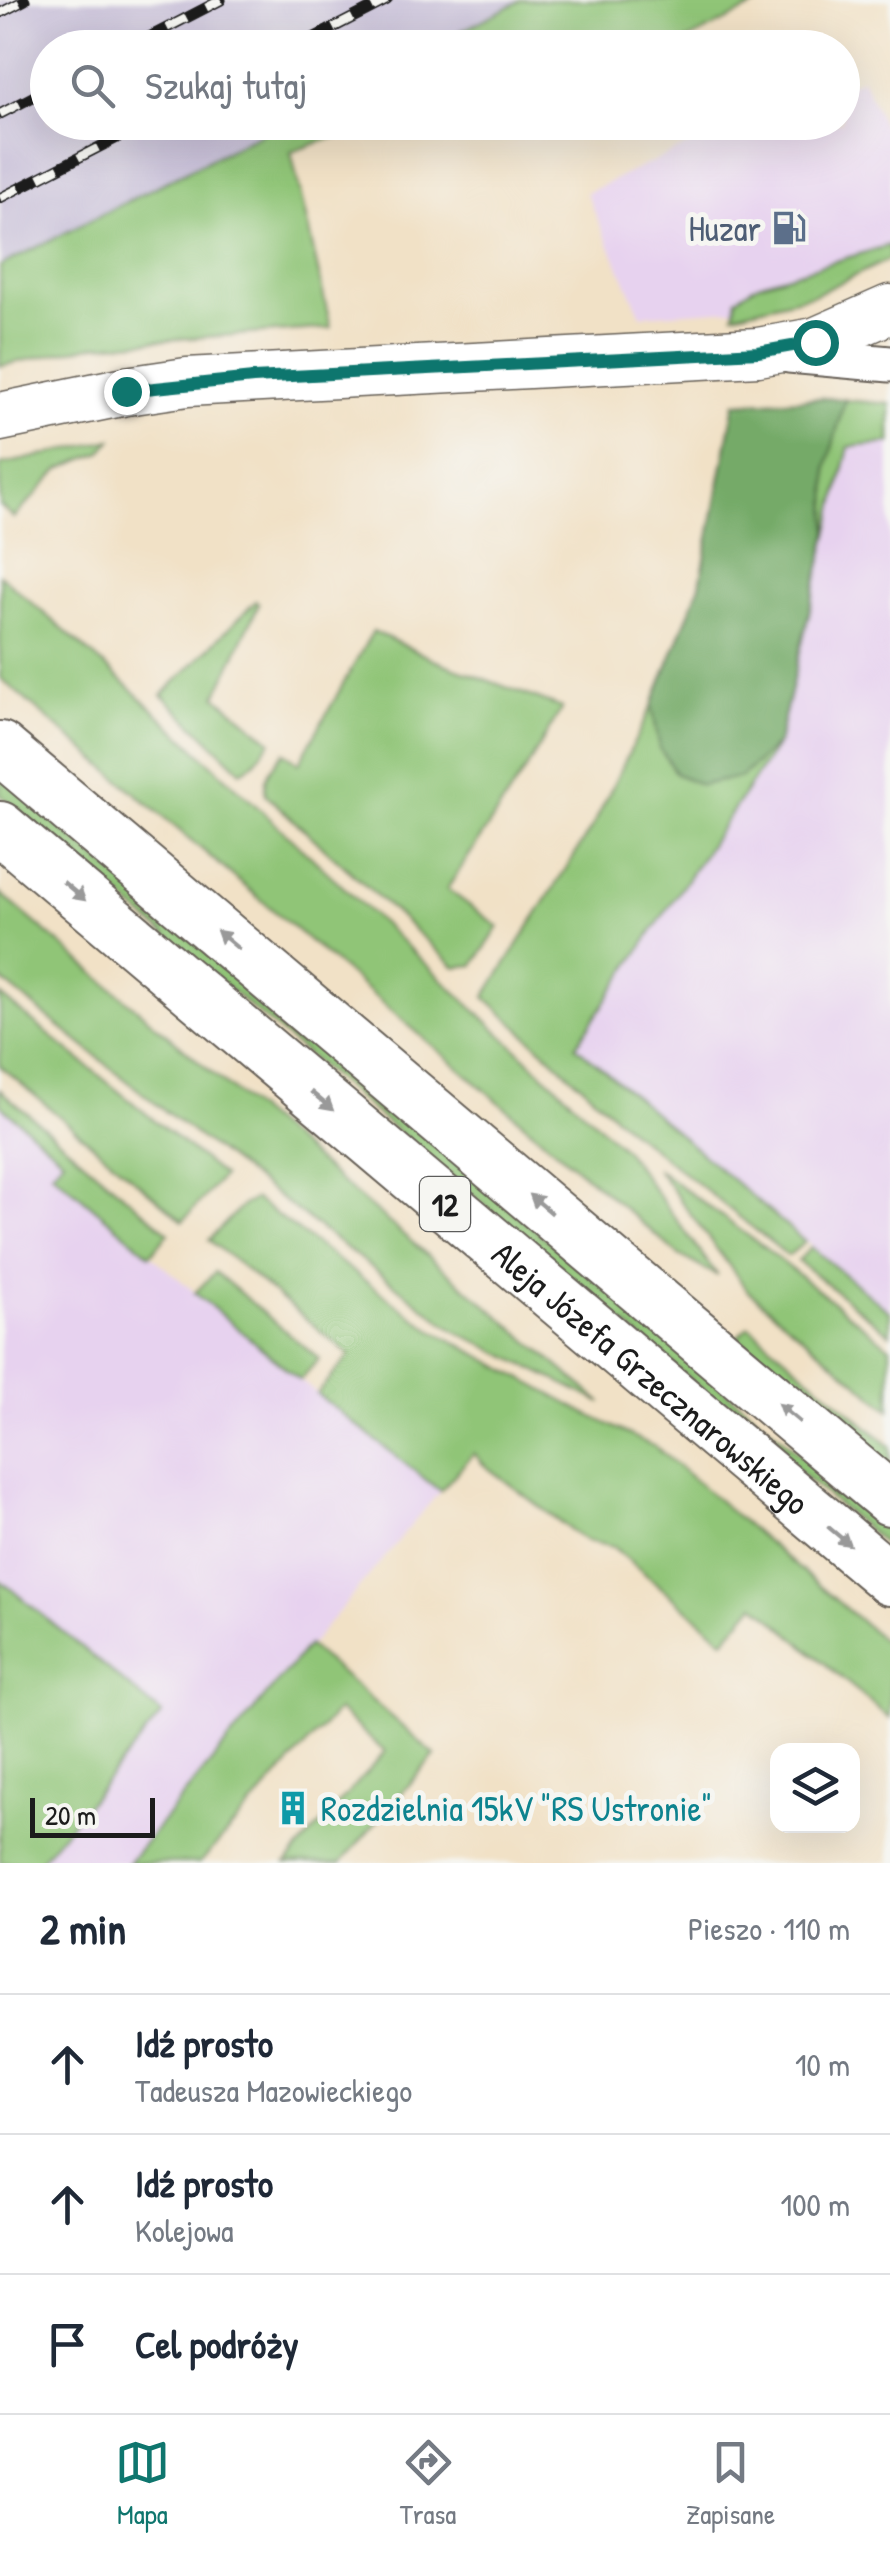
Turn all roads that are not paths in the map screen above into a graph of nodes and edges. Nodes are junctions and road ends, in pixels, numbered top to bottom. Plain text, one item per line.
1 (890, 309) edge
2 (758, 352) junction
3 (890, 364) edge
4 (0, 417) edge
5 (0, 748) edge
6 (0, 828) edge
7 (890, 1499) edge
8 (890, 1579) edge

1 - 2 street
2 - 3 street
2 - 4 street
7 -> 5 main road, Aleja Józefa Grzecznarowskiego / 12
6 -> 8 main road, Aleja Józefa Grzecznarowskiego / 12

